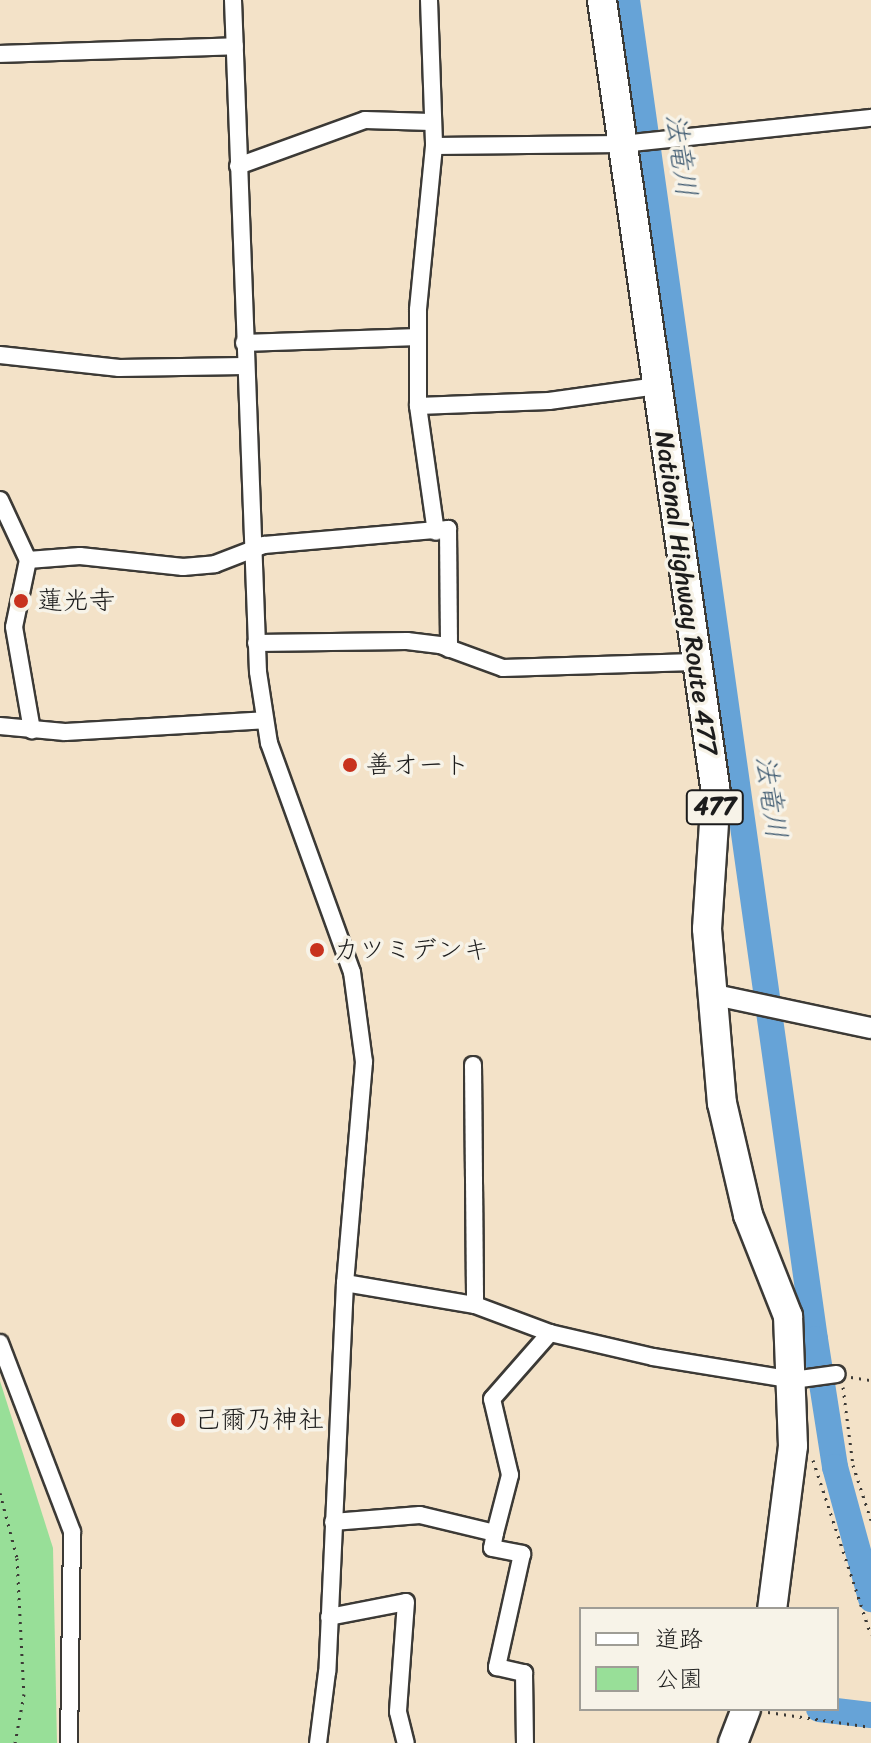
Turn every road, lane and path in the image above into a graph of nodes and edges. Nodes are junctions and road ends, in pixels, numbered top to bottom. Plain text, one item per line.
1 (233, 0) edge
2 (429, 0) edge
3 (602, 0) edge
4 (235, 46) junction
5 (0, 54) edge
6 (871, 118) edge
7 (431, 122) junction
8 (622, 144) junction
9 (434, 146) junction
10 (238, 166) junction
11 (418, 337) junction
12 (244, 343) junction
13 (0, 355) edge
14 (244, 366) junction
15 (657, 386) junction
16 (418, 406) junction
17 (0, 500) edge
18 (436, 532) junction
19 (251, 552) junction
20 (28, 560) junction
21 (256, 643) junction
22 (449, 649) junction
23 (694, 662) junction
24 (265, 720) junction
25 (0, 726) edge
26 (32, 730) junction
27 (711, 994) junction
28 (871, 1028) edge
29 (473, 1065) dead end
30 (345, 1283) junction
31 (475, 1305) junction
32 (550, 1333) junction
33 (0, 1343) edge
34 (837, 1374) dead end
35 (796, 1380) junction
36 (871, 1380) edge
37 (812, 1457) dead end
38 (0, 1493) edge
39 (871, 1520) edge
40 (333, 1522) junction
41 (495, 1533) junction
42 (772, 1607) edge
43 (329, 1617) junction
44 (871, 1635) edge
45 (754, 1711) edge
46 (762, 1711) edge
47 (871, 1727) edge
48 (15, 1743) edge
49 (69, 1743) edge
50 (318, 1743) edge
51 (406, 1743) edge
52 (525, 1743) edge
53 (733, 1743) edge

1 - 4 street
2 - 7 street
3 - 8 highway, National Highway Route 477 / 477
4 - 5 street
4 - 10 street
6 - 8 street
7 - 9 street
7 - 10 street
8 - 9 street
8 - 15 highway, National Highway Route 477 / 477
9 - 11 street
10 - 12 street
11 - 12 street
11 - 16 street
12 - 14 street
13 - 14 street
14 - 19 street
15 - 16 street
15 - 23 highway, National Highway Route 477 / 477
16 - 18 street
17 - 20 street
18 - 19 street
18 - 22 street
19 - 20 street
19 - 21 street
20 - 26 street
21 - 22 street
21 - 24 street
22 - 23 street
23 - 27 highway, National Highway Route 477 / 477
24 - 26 street
24 - 30 street
25 - 26 street
27 - 28 street
27 - 35 highway, National Highway Route 477 / 477
29 - 31 street
30 - 31 street
30 - 40 street
31 - 32 street
32 - 35 street
32 - 41 street
33 - 49 street
34 - 35 street
35 - 42 highway, National Highway Route 477 / 477
36 - 39 path
37 - 44 path
38 - 48 path
40 - 41 street
40 - 43 street
41 - 52 street
43 - 50 street
43 - 51 street
45 - 53 highway
46 - 47 path

